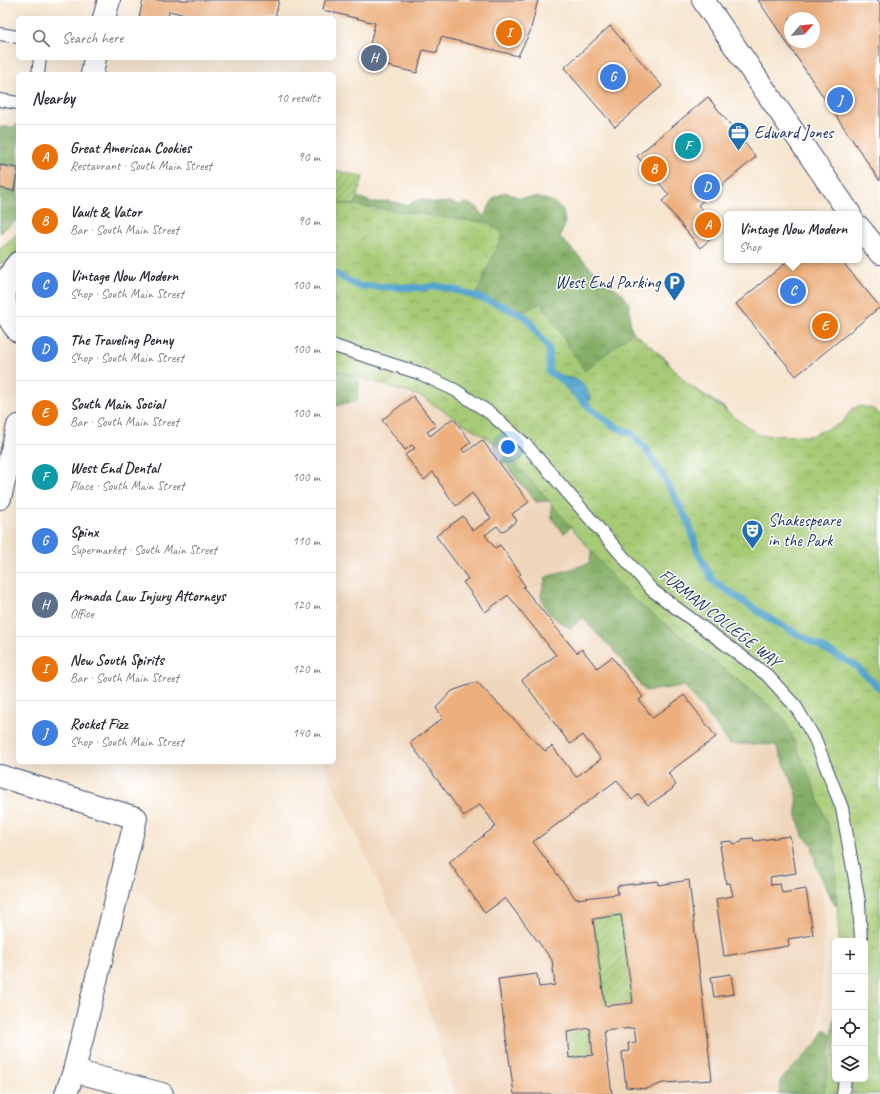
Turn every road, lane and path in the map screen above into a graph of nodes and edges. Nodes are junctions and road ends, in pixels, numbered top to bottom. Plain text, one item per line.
1 (109, 0) edge
2 (703, 0) edge
3 (105, 16) edge
4 (0, 34) edge
5 (16, 37) edge
6 (40, 60) edge
7 (95, 60) edge
8 (38, 72) edge
9 (92, 72) edge
10 (0, 100) edge
11 (16, 103) edge
12 (848, 211) edge
13 (862, 231) edge
14 (880, 253) edge
15 (10, 268) edge
16 (2, 302) edge
17 (16, 331) edge
18 (336, 347) edge
19 (16, 434) edge
20 (0, 498) edge
21 (0, 776) edge
22 (860, 938) edge
23 (74, 1071) junction
24 (845, 1082) edge
25 (66, 1094) edge
26 (162, 1094) edge
27 (843, 1094) edge

1 - 3 street
2 - 12 street
4 - 5 lane
6 - 8 lane
7 - 9 street
10 - 11 lane
13 - 14 street
15 - 16 street
16 - 17 street
18 - 22 lane, FURMAN COLLEGE WAY
19 - 20 street
21 - 23 street
23 - 25 street
23 - 26 street
24 - 27 lane

